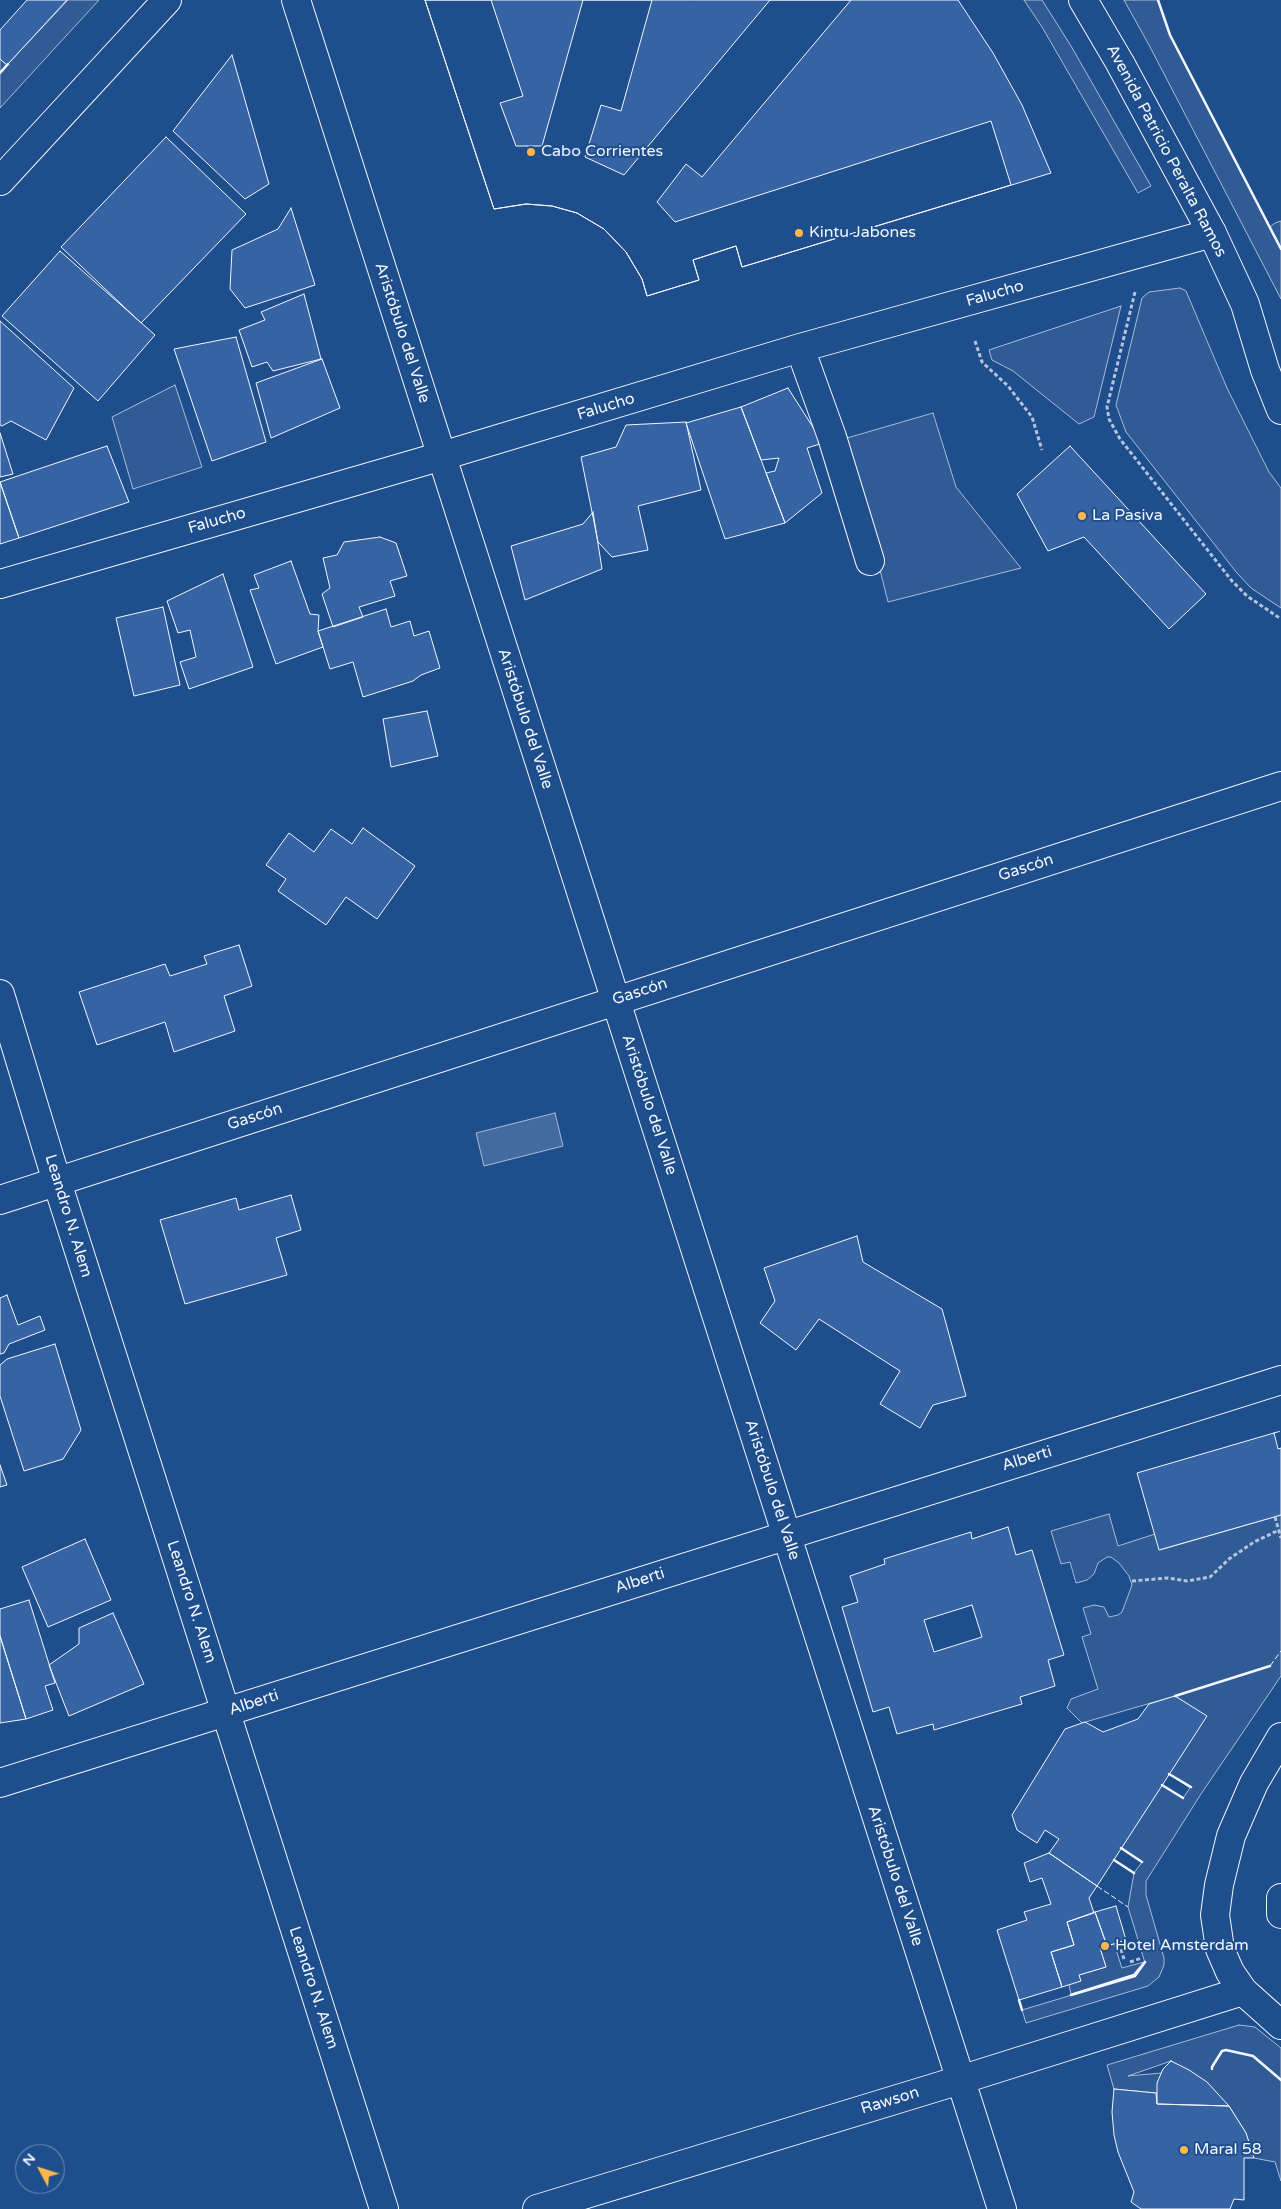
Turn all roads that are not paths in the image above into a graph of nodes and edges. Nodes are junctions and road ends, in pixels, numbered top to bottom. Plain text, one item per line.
1 (167, 0) edge
2 (296, 0) edge
3 (1083, 0) edge
4 (0, 181) edge
5 (1212, 233) junction
6 (1245, 304) junction
7 (800, 348) junction
8 (1281, 354) edge
9 (1281, 410) edge
10 (442, 456) junction
11 (870, 561) dead end
12 (0, 584) edge
13 (1281, 786) edge
14 (0, 994) edge
15 (615, 1000) junction
16 (57, 1182) junction
17 (0, 1200) edge
18 (1281, 1380) edge
19 (786, 1535) junction
20 (226, 1712) junction
21 (1281, 1737) edge
22 (0, 1783) edge
23 (1281, 1898) edge
24 (1281, 1914) edge
25 (1243, 1991) junction
26 (1281, 2025) edge
27 (960, 2080) junction
28 (384, 2209) edge
29 (537, 2209) edge
30 (1002, 2209) edge

1 - 4 street
2 - 10 street, Aristóbulo del Valle
3 - 5 street, Avenida Patricio Peralta Ramos
5 - 6 street, Avenida Patricio Peralta Ramos
5 - 7 street, Falucho
6 - 8 street, Avenida Patricio Peralta Ramos
6 - 9 street, Avenida Patricio Peralta Ramos
7 - 10 street, Falucho
7 - 11 street
10 - 12 street, Falucho
10 - 15 street, Aristóbulo del Valle
13 - 15 street, Gascón
14 - 16 street, Leandro N. Alem
15 - 16 street, Gascón
15 - 19 street, Aristóbulo del Valle
16 - 17 street, Gascón
16 - 20 street, Leandro N. Alem
18 - 19 street, Alberti
19 - 20 street, Alberti
19 - 27 street, Aristóbulo del Valle
20 - 22 street, Alberti
20 - 28 street, Leandro N. Alem
21 - 25 street
23 - 24 street
25 - 26 street
25 - 27 street, Rawson
27 - 29 street, Rawson
27 - 30 street, Aristóbulo del Valle

